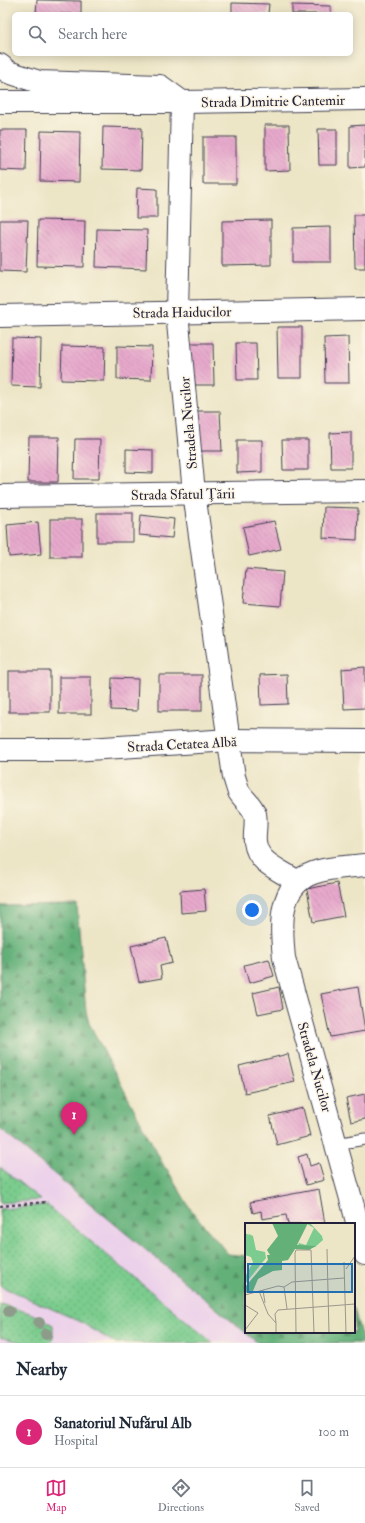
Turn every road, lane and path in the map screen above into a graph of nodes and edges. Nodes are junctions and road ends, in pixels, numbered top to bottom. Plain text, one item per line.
1 (0, 65) edge
2 (365, 99) edge
3 (0, 102) edge
4 (182, 102) junction
5 (365, 309) edge
6 (177, 312) junction
7 (0, 316) edge
8 (365, 491) edge
9 (194, 493) junction
10 (0, 496) edge
11 (230, 740) junction
12 (365, 741) edge
13 (0, 750) edge
14 (365, 865) edge
15 (298, 882) junction
16 (365, 1139) edge
17 (336, 1144) junction
18 (365, 1185) edge
19 (48, 1202) dead end
20 (0, 1206) edge
21 (353, 1206) junction
22 (365, 1254) edge

1 - 4 street, Strada Dimitrie Cantemir
2 - 4 street, Strada Dimitrie Cantemir
3 - 4 street, Strada Dimitrie Cantemir
4 - 6 street, Stradela Nucilor
5 - 6 street, Strada Haiducilor
6 - 7 street, Strada Haiducilor
6 - 9 street, Stradela Nucilor
8 - 9 street, Strada Sfatul Țării
9 - 10 street, Strada Sfatul Țării
9 - 11 street, Stradela Nucilor
11 - 12 street, Strada Cetatea Albă
11 - 13 street, Strada Cetatea Albă
11 - 15 street, Stradela Nucilor
14 - 15 street
15 - 17 street, Stradela Nucilor
16 - 17 lane
17 - 21 street, Stradela Nucilor
18 - 21 street
19 - 20 path
21 - 22 street, Stradela Nucilor

